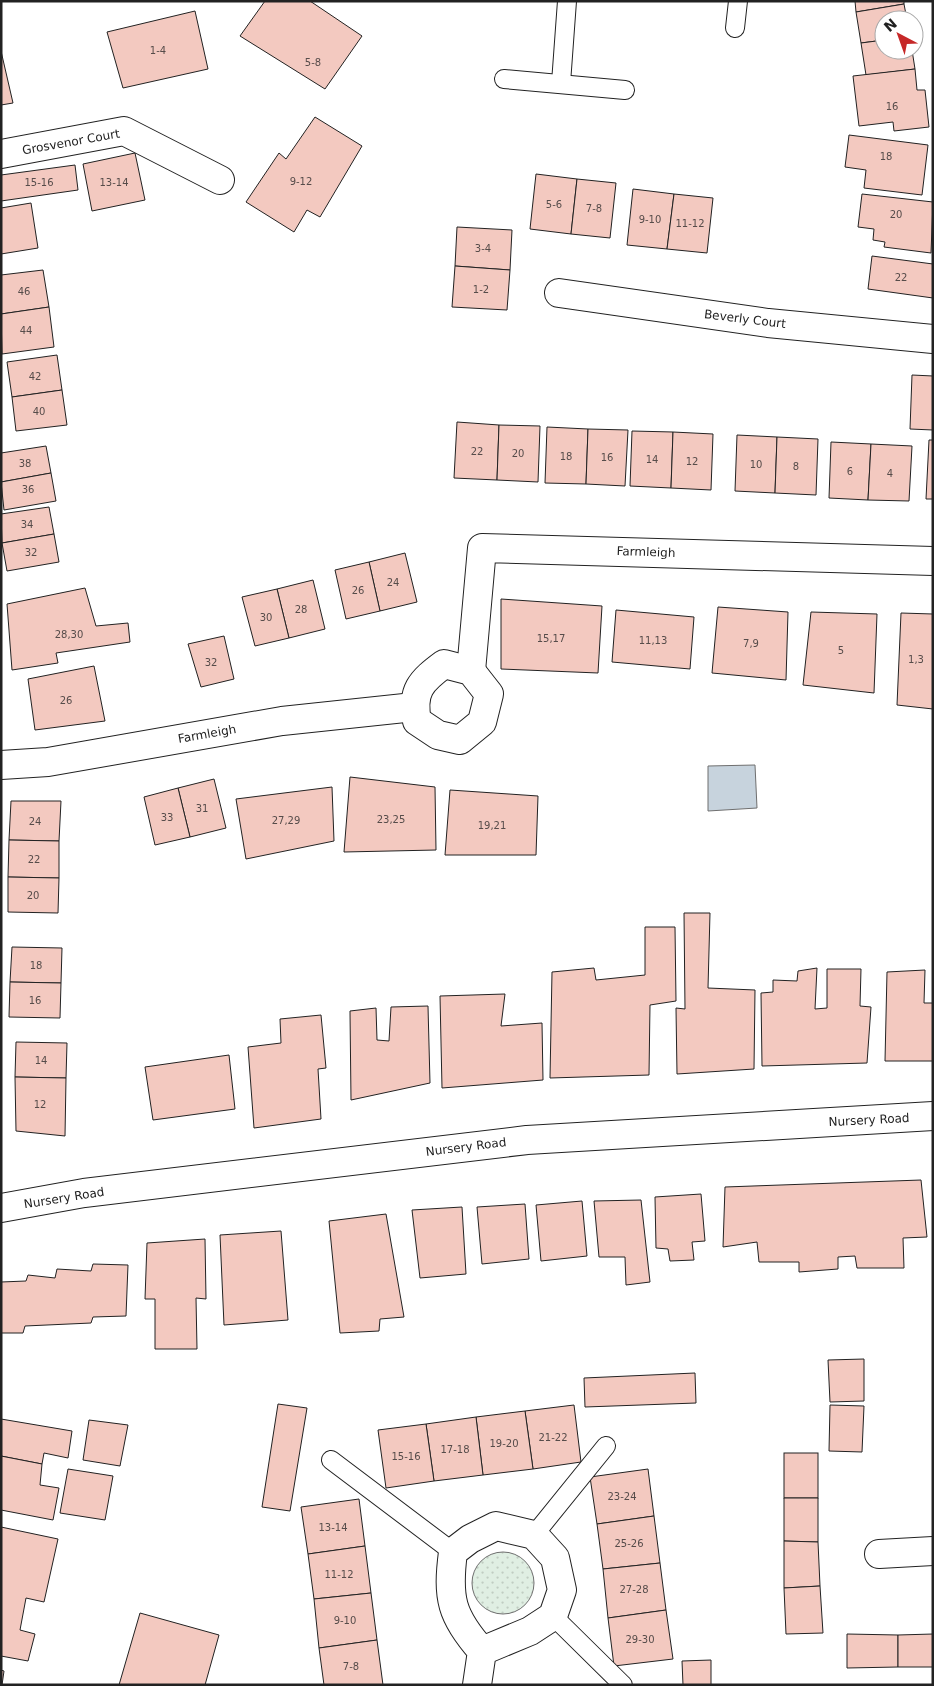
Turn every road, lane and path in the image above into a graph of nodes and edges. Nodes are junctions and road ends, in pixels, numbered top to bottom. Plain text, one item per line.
1 (567, 1) edge
2 (738, 1) edge
3 (735, 28) dead end
4 (504, 79) dead end
5 (561, 83) junction
6 (625, 90) dead end
7 (1, 154) edge
8 (220, 180) dead end
9 (559, 293) dead end
10 (933, 339) edge
11 (933, 561) edge
12 (471, 671) junction
13 (414, 707) junction
14 (1, 765) edge
15 (933, 1116) edge
16 (1, 1208) edge
17 (606, 1446) dead end
18 (331, 1460) dead end
19 (534, 1535) junction
20 (453, 1552) junction
21 (933, 1552) edge
22 (879, 1554) dead end
23 (553, 1616) junction
24 (482, 1651) junction
25 (476, 1685) edge
26 (622, 1685) edge

1 - 5 lane
2 - 3 lane
4 - 5 lane
5 - 6 lane
7 - 8 street, Grosvenor Court
9 - 10 street, Beverly Court
11 - 12 street, Farmleigh
12 - 13 street
12 - 13 street
13 - 14 street, Farmleigh
15 - 16 street, Nursery Road
17 - 19 lane
18 - 20 lane
19 - 20 street
19 - 23 street
20 - 24 street
21 - 22 street
23 - 24 street
23 - 26 lane
24 - 25 street

